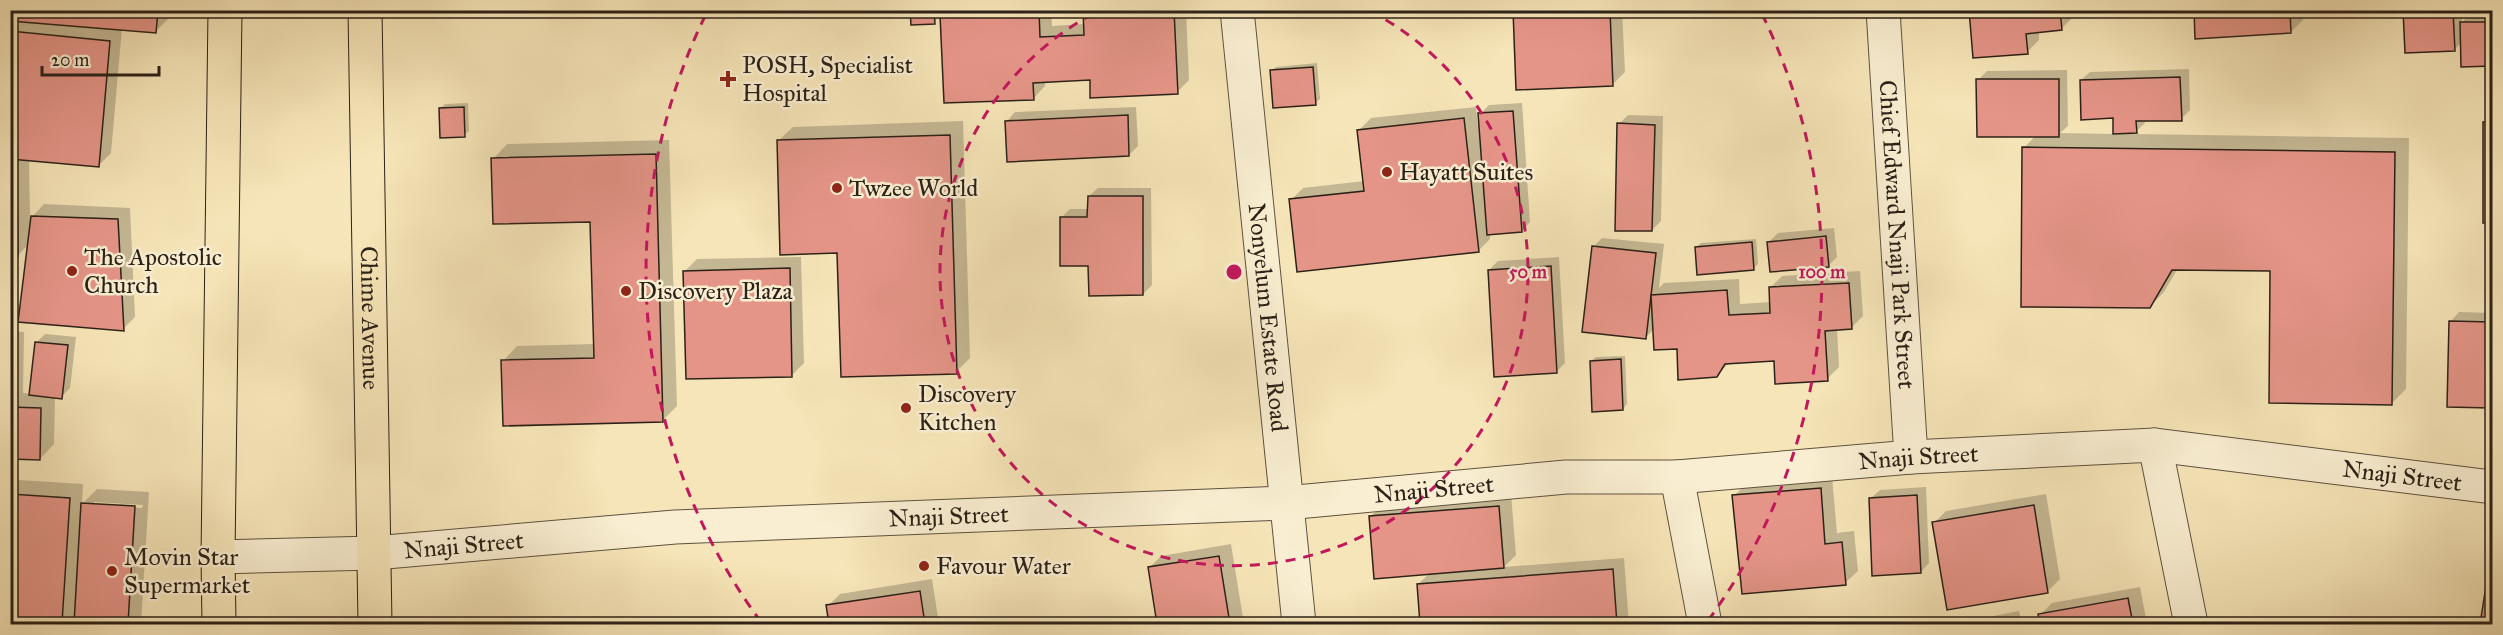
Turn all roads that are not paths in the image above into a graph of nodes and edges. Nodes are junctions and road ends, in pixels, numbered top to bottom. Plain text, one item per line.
1 (225, 10) edge
2 (365, 10) edge
3 (1237, 10) edge
4 (1883, 10) edge
5 (2156, 445) junction
6 (1911, 457) junction
7 (1677, 477) junction
8 (2493, 487) edge
9 (1286, 503) junction
10 (374, 553) junction
11 (218, 557) junction
12 (219, 624) edge
13 (375, 624) edge
14 (1299, 624) edge
15 (1705, 624) edge
16 (2191, 624) edge

1 - 11 main road
2 - 10 main road, Chime Avenue
3 - 9 street, Nonyelum Estate Road
4 - 6 street, Chief Edward Nnaji Park Street
5 - 6 street, Nnaji Street
5 - 8 street, Nnaji Street
5 - 16 street
6 - 7 street, Nnaji Street
7 - 9 street, Nnaji Street
7 - 15 street
9 - 10 street, Nnaji Street
9 - 14 street, Nonyelum Estate Road
10 - 11 street, Nnaji Street
10 - 13 main road, Chime Avenue
11 - 12 main road

